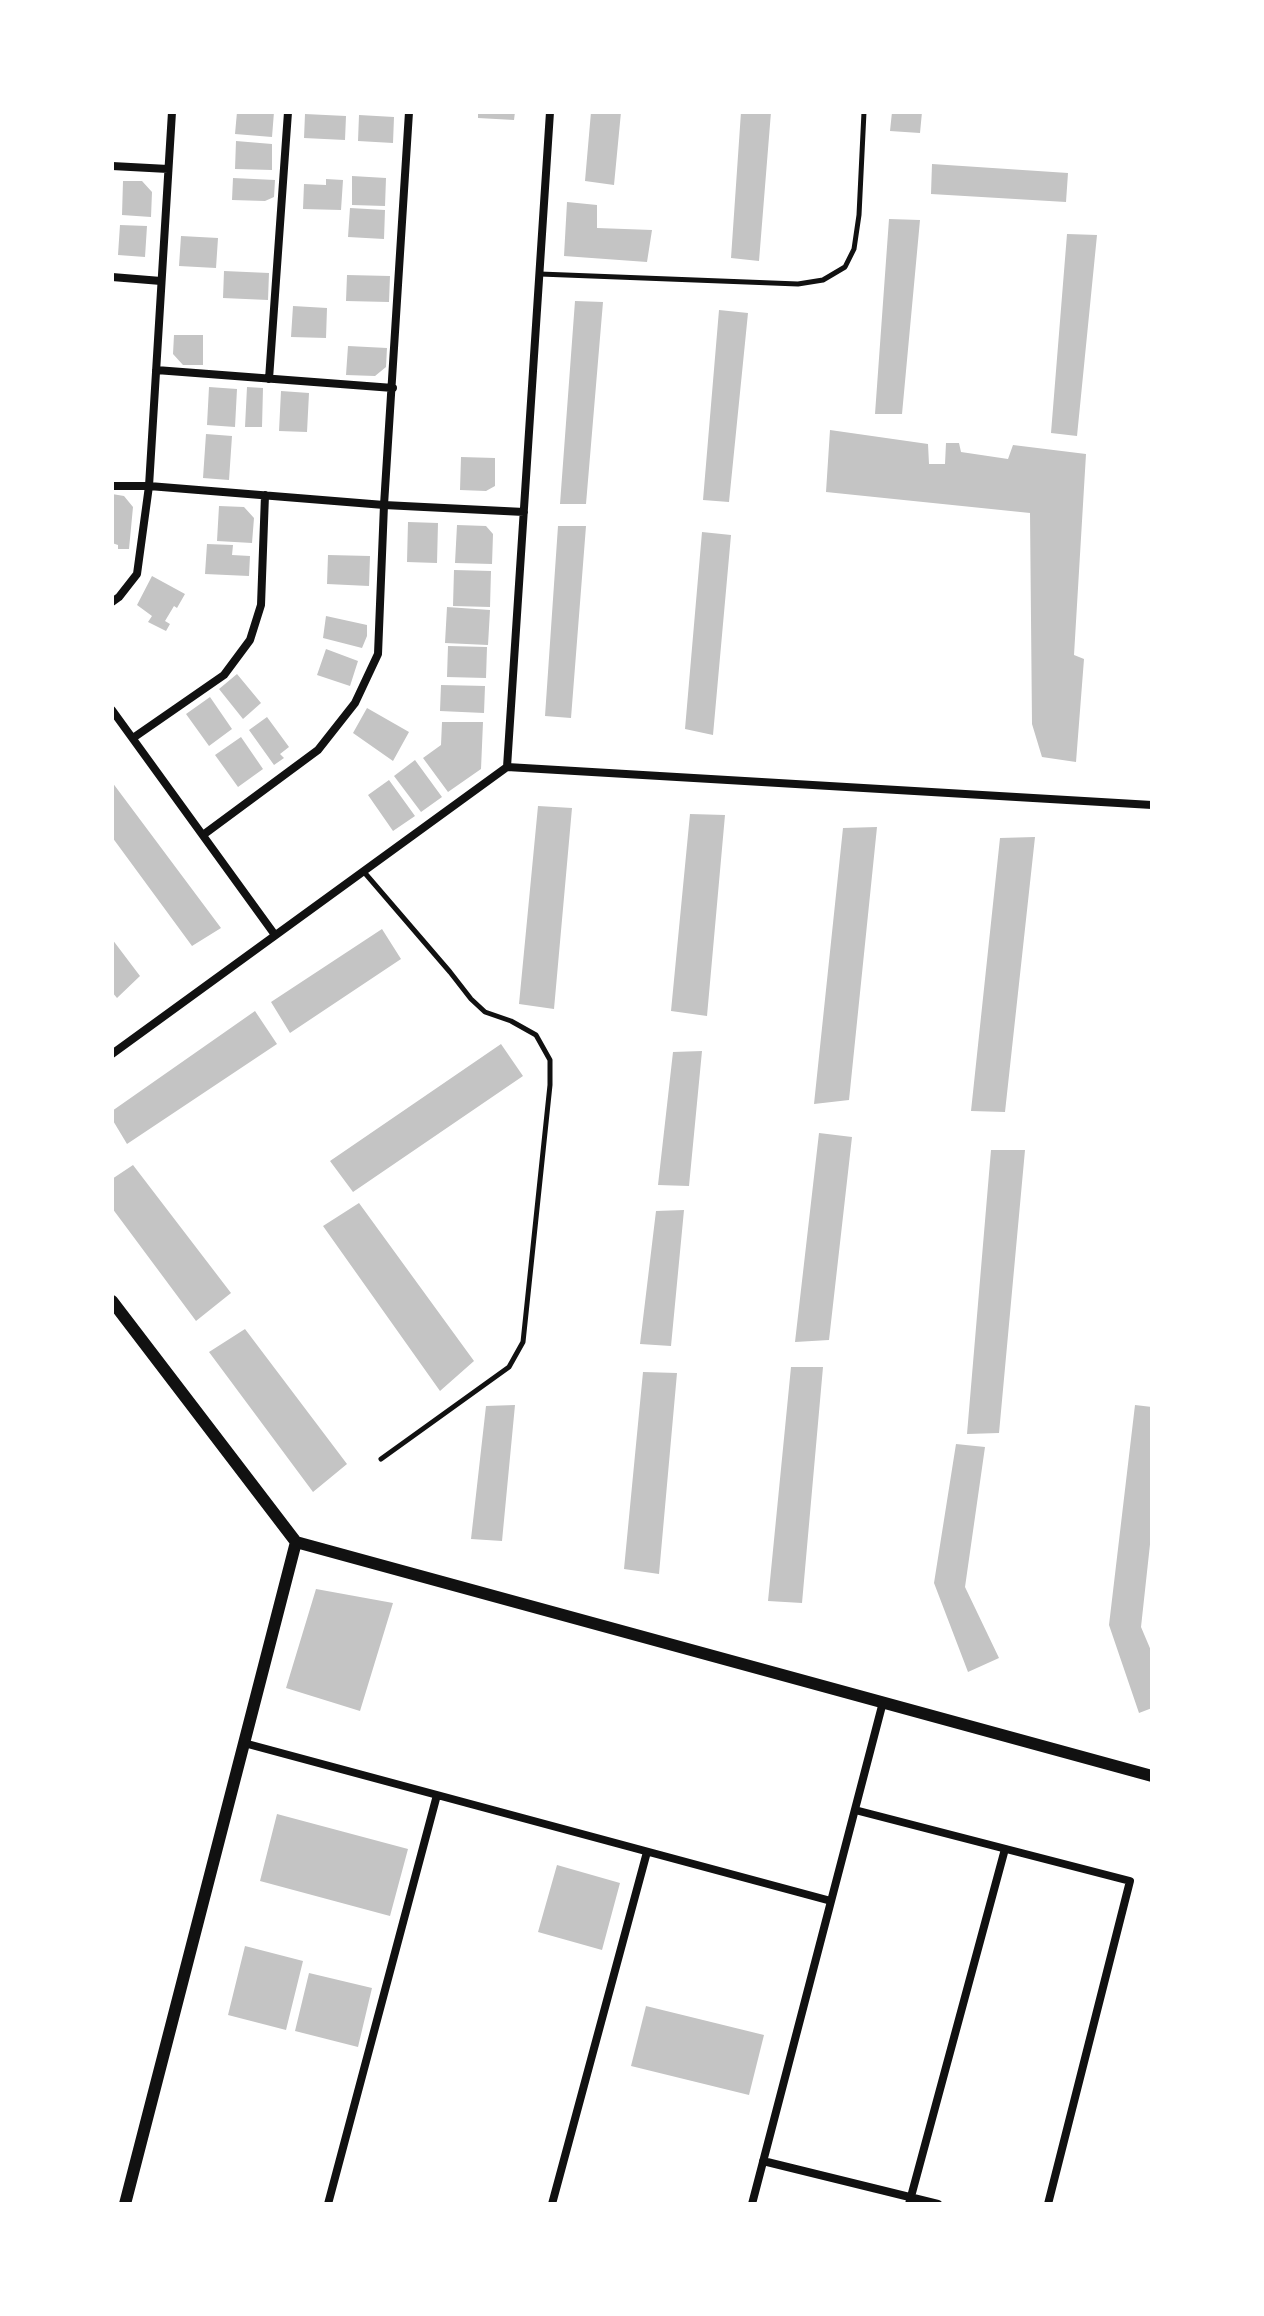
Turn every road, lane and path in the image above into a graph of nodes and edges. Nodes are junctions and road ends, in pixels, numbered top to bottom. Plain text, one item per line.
1 (172, 112) edge
2 (288, 112) edge
3 (409, 112) edge
4 (550, 112) edge
5 (864, 112) edge
6 (112, 166) edge
7 (168, 169) junction
8 (540, 274) junction
9 (112, 277) edge
10 (161, 281) junction
11 (156, 370) junction
12 (269, 379) junction
13 (393, 388) junction
14 (112, 486) edge
15 (149, 486) junction
16 (265, 495) junction
17 (384, 505) junction
18 (524, 512) junction
19 (112, 602) edge
20 (112, 710) edge
21 (133, 738) junction
22 (507, 767) junction
23 (1152, 805) edge
24 (203, 835) junction
25 (363, 871) junction
26 (275, 935) junction
27 (112, 1054) edge
28 (112, 1301) edge
29 (381, 1459) dead end
30 (296, 1542) junction
31 (883, 1702) junction
32 (244, 1743) junction
33 (1152, 1776) edge
34 (437, 1795) junction
35 (855, 1810) junction
36 (1005, 1849) junction
37 (647, 1852) junction
38 (831, 1901) junction
39 (763, 2161) junction
40 (910, 2200) edge
41 (125, 2204) edge
42 (328, 2204) edge
43 (552, 2204) edge
44 (752, 2204) edge
45 (938, 2204) edge
46 (1048, 2204) edge

1 - 7 street
2 - 12 street
3 - 13 street
4 - 8 street
5 - 8 lane
6 - 7 street
7 - 10 street
8 - 18 street
9 - 10 street
10 - 11 street
11 - 12 street
11 - 15 street
12 - 13 street
13 - 17 street
14 - 15 street
15 - 16 street
15 - 19 street
16 - 17 street
16 - 21 street
17 - 18 street
17 - 24 street
18 - 22 street
20 - 21 street
21 - 24 street
22 - 23 street
22 - 25 street
24 - 26 street
25 - 26 street
25 - 29 lane
26 - 27 street
28 - 30 main road
30 - 31 main road
30 - 32 main road
31 - 33 main road
31 - 35 street
32 - 34 street
32 - 41 main road
34 - 37 street
34 - 42 street
35 - 36 street
35 - 38 street
36 - 40 street
36 - 46 street
37 - 38 street
37 - 43 street
38 - 39 street
39 - 40 street
39 - 44 street
40 - 45 street

